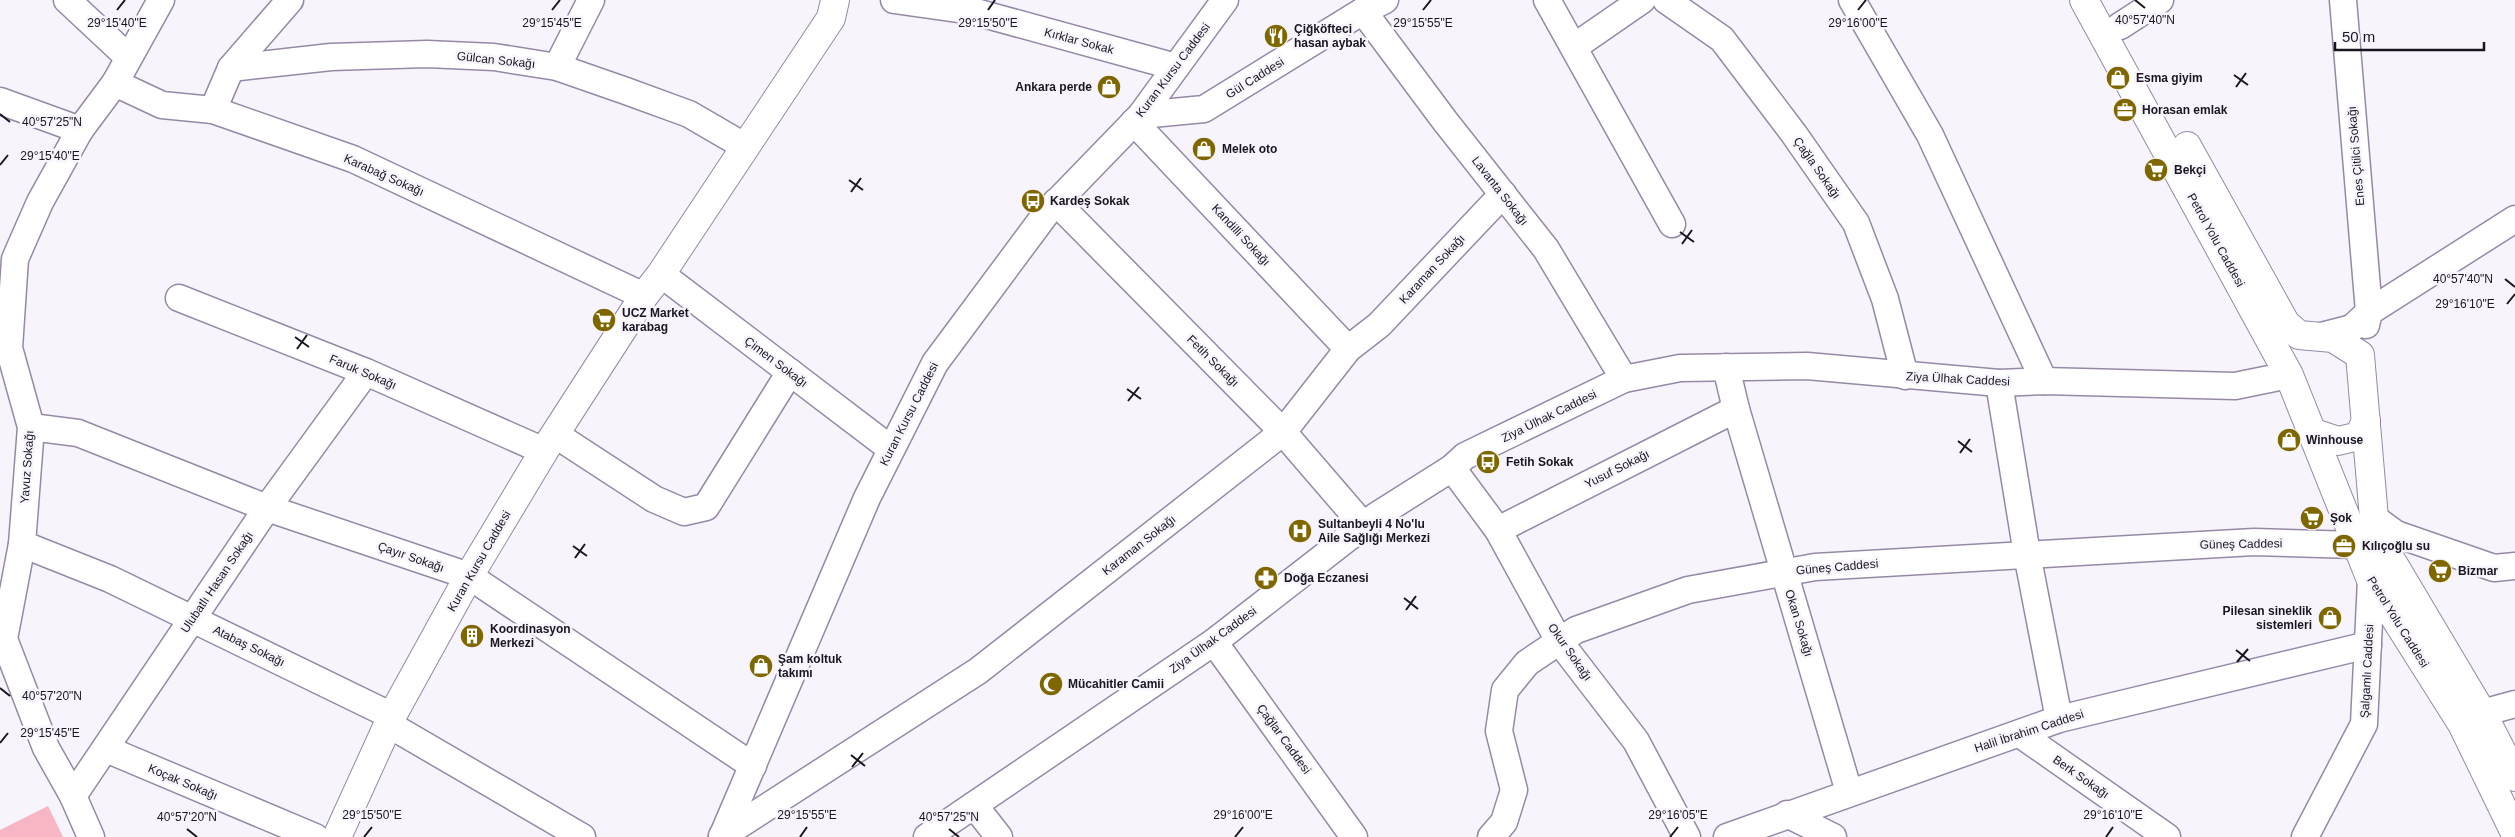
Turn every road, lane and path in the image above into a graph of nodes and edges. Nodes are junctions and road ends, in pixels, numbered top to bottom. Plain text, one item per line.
1 (68, 0) edge
2 (161, 0) edge
3 (290, 0) edge
4 (591, 0) edge
5 (835, 0) edge
6 (894, 0) edge
7 (1225, 0) edge
8 (1547, 0) edge
9 (1642, 0) edge
10 (1666, 0) edge
11 (1852, 0) edge
12 (2084, 0) edge
13 (2106, 0) edge
14 (2160, 0) edge
15 (2343, 0) edge
16 (975, 5) edge
17 (1374, 6) edge
18 (2120, 26) junction
19 (1574, 47) junction
20 (128, 57) junction
21 (557, 67) junction
22 (1176, 67) junction
23 (231, 68) junction
24 (115, 83) junction
25 (0, 101) edge
26 (213, 110) junction
27 (1138, 118) junction
28 (80, 130) junction
29 (744, 146) junction
30 (1503, 194) junction
31 (1056, 202) junction
32 (2515, 219) edge
33 (1672, 224) dead end
34 (661, 274) junction
35 (644, 296) junction
36 (179, 298) dead end
37 (2369, 312) junction
38 (2322, 336) junction
39 (1348, 349) junction
40 (2360, 356) junction
41 (1726, 368) junction
42 (366, 372) junction
43 (790, 372) junction
44 (2289, 374) junction
45 (1905, 376) junction
46 (1624, 379) junction
47 (2044, 381) junction
48 (1999, 383) junction
49 (1736, 409) junction
50 (2366, 421) junction
51 (31, 427) junction
52 (1283, 432) junction
53 (2314, 433) junction
54 (550, 443) junction
55 (891, 449) junction
56 (1452, 468) junction
57 (267, 508) junction
58 (2374, 518) junction
59 (1364, 526) junction
60 (1498, 530) junction
61 (22, 544) junction
62 (2356, 545) junction
63 (2027, 554) junction
64 (2515, 566) edge
65 (1784, 572) junction
66 (469, 576) junction
67 (2371, 580) junction
68 (192, 618) junction
69 (1559, 641) junction
70 (1214, 642) junction
71 (2368, 645) junction
72 (2515, 704) edge
73 (2482, 713) junction
74 (2059, 719) junction
75 (390, 720) junction
76 (2020, 734) junction
77 (106, 750) junction
78 (753, 766) junction
79 (2515, 777) edge
80 (1849, 792) junction
81 (73, 796) junction
82 (974, 805) junction
83 (1787, 814) junction
84 (2515, 833) edge
85 (722, 836) edge
86 (91, 837) edge
87 (315, 837) edge
88 (337, 837) edge
89 (582, 837) edge
90 (927, 837) edge
91 (999, 837) edge
92 (1354, 837) edge
93 (1491, 837) edge
94 (1687, 837) edge
95 (1727, 837) edge
96 (1833, 837) edge
97 (2167, 837) edge
98 (2304, 837) edge

1 - 20 street
2 - 20 street, Yavuz Sokağı
3 - 23 street
4 - 21 street
5 - 29 main road, Kuran Kursu Caddesi
6 - 16 street, Kırklar Sokak
7 - 22 street, Kuran Kursu Caddesi
8 - 19 street
9 - 19 street
10 - 45 street, Çağla Sokağı
11 - 47 street
12 - 44 main road, Petrol Yolu Caddesi
13 - 18 main road, Petrol Yolu Caddesi
14 - 18 street
15 - 37 street, Enes Çitilci Sokağı
16 - 22 street, Kırklar Sokak
17 - 27 street, Gül Caddesi
17 - 30 street, Lavanta Sokağı
18 - 38 main road, Petrol Yolu Caddesi
19 - 33 street
20 - 24 street, Yavuz Sokağı
21 - 23 street, Gülcan Sokağı
21 - 29 street, Gülcan Sokağı
22 - 27 street, Kuran Kursu Caddesi
23 - 26 street
24 - 26 street, Karabağ Sokağı
24 - 28 street, Yavuz Sokağı
25 - 28 street
26 - 35 street, Karabağ Sokağı
27 - 31 street, Kuran Kursu Caddesi
27 - 39 street, Kandilli Sokağı
28 - 51 street, Yavuz Sokağı
29 - 34 main road, Kuran Kursu Caddesi
30 - 39 street, Karaman Sokağı
30 - 46 street, Lavanta Sokağı
31 - 52 street, Fetih Sokağı
31 - 55 street, Kuran Kursu Caddesi
32 - 37 street
34 - 35 main road, Kuran Kursu Caddesi
34 - 43 street, Çimen Sokağı
35 - 54 main road, Kuran Kursu Caddesi
36 - 42 street, Faruk Sokağı
37 - 38 street
37 - 40 street
38 - 40 main road, Petrol Yolu Caddesi
38 - 44 main road
39 - 52 street, Karaman Sokağı
40 - 50 main road, Petrol Yolu Caddesi
41 - 45 street, Ziya Ülhak Caddesi
41 - 46 street, Ziya Ülhak Caddesi
41 - 49 street, Okan Sokağı
42 - 54 street, Faruk Sokağı
42 - 57 street, Ulubatlı Hasan Sokağı
43 - 54 street, Faruk Sokağı
43 - 55 street, Çimen Sokağı
44 - 47 street, Ziya Ülhak Caddesi
44 - 53 main road, Petrol Yolu Caddesi
45 - 48 street, Ziya Ülhak Caddesi
46 - 56 street, Ziya Ülhak Caddesi
47 - 48 street, Ziya Ülhak Caddesi
48 - 63 street
49 - 60 street, Yusuf Sokağı
49 - 65 street, Okan Sokağı
50 - 53 main road
50 - 58 main road, Petrol Yolu Caddesi
51 - 57 street, Çayır Sokağı
51 - 61 street, Yavuz Sokağı
52 - 59 street, Fetih Sokağı
52 - 85 street, Karaman Sokağı
53 - 62 main road, Petrol Yolu Caddesi
54 - 66 main road, Kuran Kursu Caddesi
55 - 78 street, Kuran Kursu Caddesi
56 - 59 street, Ziya Ülhak Caddesi
56 - 60 street, Okur Sokağı
57 - 66 street, Çayır Sokağı
57 - 68 street, Ulubatlı Hasan Sokağı
58 - 64 street
58 - 73 main road, Petrol Yolu Caddesi
59 - 70 street, Ziya Ülhak Caddesi
60 - 69 street, Okur Sokağı
61 - 68 street, Atabaş Sokağı
61 - 81 street, Yavuz Sokağı
62 - 63 street, Güneş Caddesi
62 - 67 main road, Petrol Yolu Caddesi
63 - 65 street, Güneş Caddesi
63 - 74 street
65 - 69 street, Güneş Caddesi
65 - 80 street, Okan Sokağı
66 - 75 main road, Kuran Kursu Caddesi
66 - 78 street, Çayır Sokağı
67 - 71 street, Şalgamlı Caddesi
67 - 84 main road, Petrol Yolu Caddesi
68 - 75 street, Atabaş Sokağı
68 - 77 street, Ulubatlı Hasan Sokağı
69 - 93 street, Güneş Caddesi
69 - 94 street, Okur Sokağı
70 - 82 street, Ziya Ülhak Caddesi
70 - 92 street, Çağlar Caddesi
71 - 74 street, Halil İbrahim Caddesi
71 - 98 street, Şalgamlı Caddesi
72 - 73 street
73 - 79 main road, Petrol Yolu Caddesi
74 - 76 street, Halil İbrahim Caddesi
75 - 88 main road, Kuran Kursu Caddesi
75 - 89 street, Atabaş Sokağı
76 - 80 street, Halil İbrahim Caddesi
76 - 97 street, Berk Sokağı
77 - 81 street, Ulubatlı Hasan Sokağı
77 - 87 street, Koçak Sokağı
78 - 85 street, Kuran Kursu Caddesi
80 - 83 street, Halil İbrahim Caddesi
81 - 86 street, Yavuz Sokağı
82 - 90 street, Ziya Ülhak Caddesi
82 - 91 street
83 - 95 street, Halil İbrahim Caddesi
83 - 96 street

